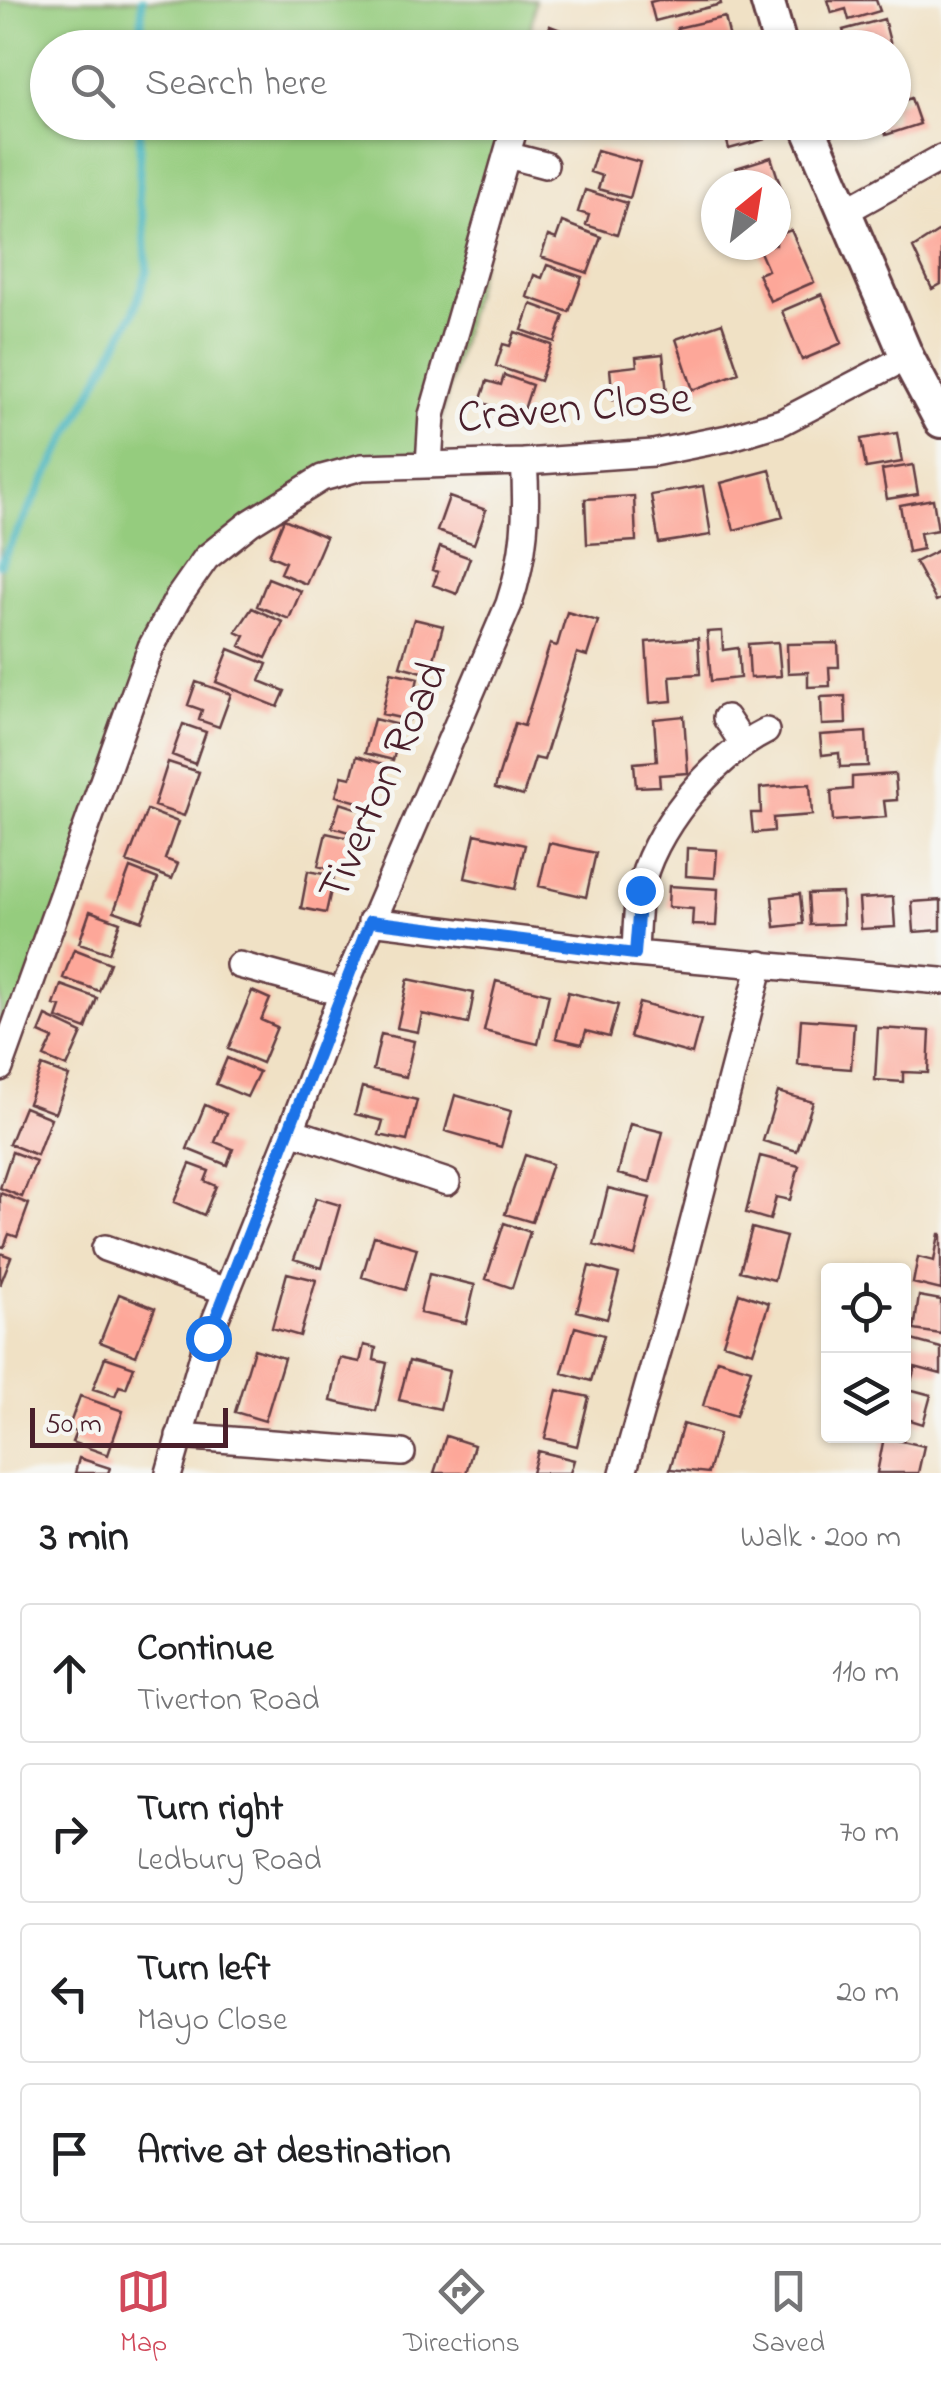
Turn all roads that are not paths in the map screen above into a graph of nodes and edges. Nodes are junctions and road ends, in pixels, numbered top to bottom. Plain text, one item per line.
1 (767, 0) edge
2 (776, 30) edge
3 (511, 140) edge
4 (813, 140) edge
5 (507, 155) junction
6 (941, 158) edge
7 (545, 166) dead end
8 (842, 213) junction
9 (907, 357) junction
10 (941, 421) edge
11 (524, 462) junction
12 (429, 465) junction
13 (726, 718) dead end
14 (370, 921) junction
15 (635, 954) junction
16 (239, 964) dead end
17 (761, 964) junction
18 (941, 981) edge
19 (342, 992) junction
20 (0, 1068) edge
21 (291, 1131) junction
22 (447, 1182) dead end
23 (105, 1248) dead end
24 (226, 1291) junction
25 (179, 1436) junction
26 (402, 1453) dead end
27 (170, 1473) edge
28 (623, 1473) edge

1 - 2 street
3 - 5 street, Craven Close
4 - 8 street
5 - 7 street
5 - 12 street, Craven Close
6 - 8 street
8 - 9 street
9 - 10 street
9 - 11 street, Craven Close
11 - 12 street, Craven Close
11 - 14 street, Tiverton Road
12 - 20 street
13 - 15 street
14 - 15 street
14 - 19 street, Tiverton Road
15 - 17 street
16 - 19 street
17 - 18 street
17 - 28 street
19 - 21 street, Tiverton Road
21 - 22 street
21 - 24 street, Tiverton Road
23 - 24 street
24 - 25 street, Tiverton Road
25 - 26 street
25 - 27 street, Tiverton Road

